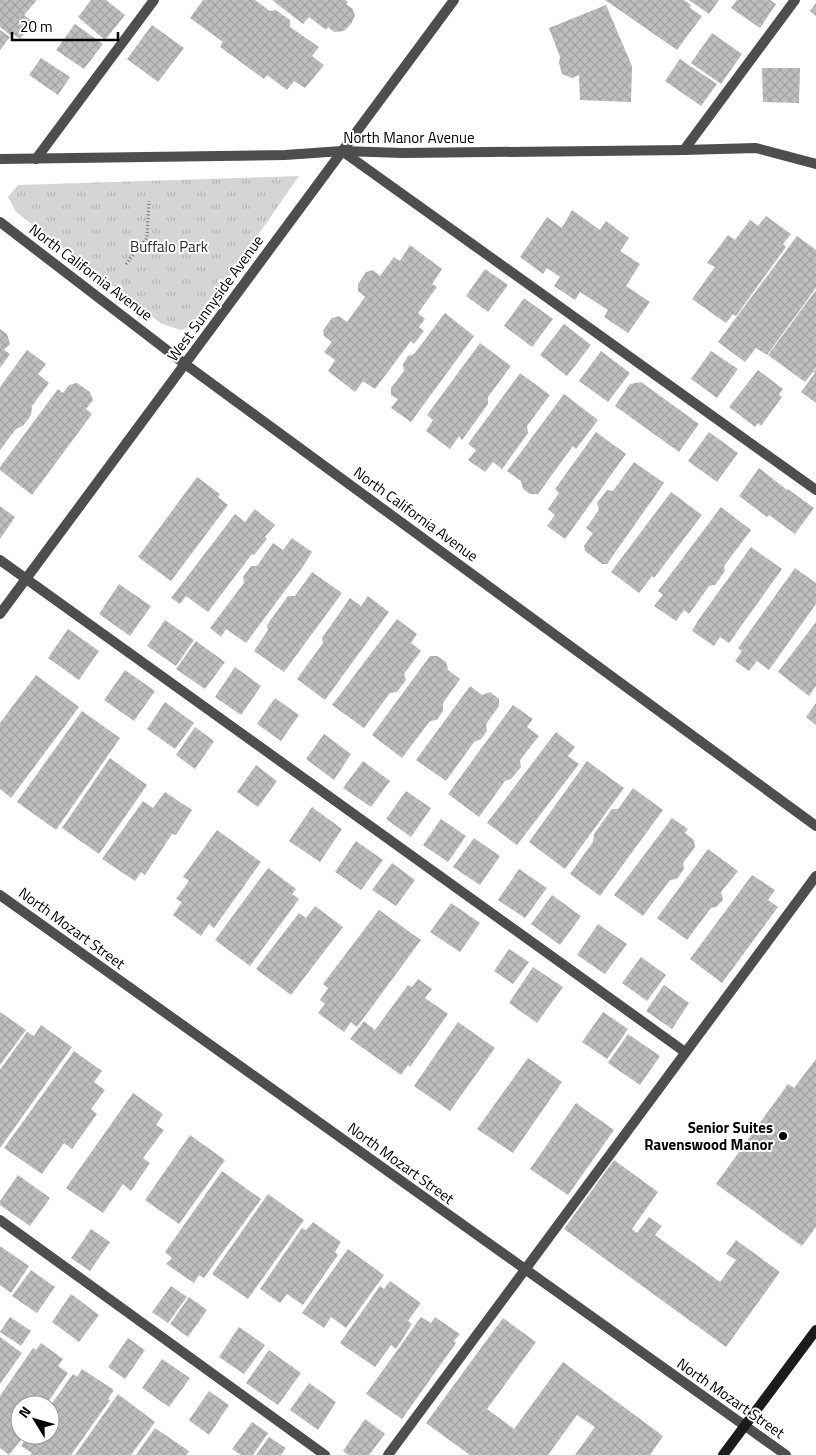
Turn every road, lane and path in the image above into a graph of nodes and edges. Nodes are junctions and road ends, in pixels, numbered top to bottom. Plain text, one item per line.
1 (154, 0) edge
2 (454, 0) edge
3 (795, 0) edge
4 (684, 150) junction
5 (342, 151) junction
6 (0, 159) edge
7 (36, 160) junction
8 (816, 164) edge
9 (149, 201) dead end
10 (0, 222) edge
11 (126, 264) dead end
12 (185, 364) junction
13 (816, 490) edge
14 (0, 560) edge
15 (26, 579) junction
16 (0, 614) edge
17 (816, 826) edge
18 (816, 876) edge
19 (0, 895) edge
20 (685, 1052) junction
21 (0, 1220) edge
22 (524, 1270) junction
23 (816, 1330) edge
24 (745, 1426) junction
25 (325, 1455) edge
26 (388, 1455) edge
27 (723, 1455) edge
28 (786, 1455) edge

1 - 7 street
2 - 5 street, West Sunnyside Avenue
3 - 4 street
4 - 5 street, North Manor Avenue
4 - 8 street, North Manor Avenue
5 - 7 street, North Manor Avenue
5 - 12 street, West Sunnyside Avenue
5 - 13 street
6 - 7 street, North Manor Avenue
9 - 11 path
10 - 12 street, North California Avenue
12 - 15 street, West Sunnyside Avenue
12 - 17 street, North California Avenue
14 - 15 street
15 - 16 street, West Sunnyside Avenue
15 - 20 street
18 - 20 street
19 - 22 street, North Mozart Street
20 - 22 street
21 - 25 street
22 - 24 street, North Mozart Street
22 - 26 street
23 - 24 main road
24 - 27 main road
24 - 28 street, North Mozart Street

